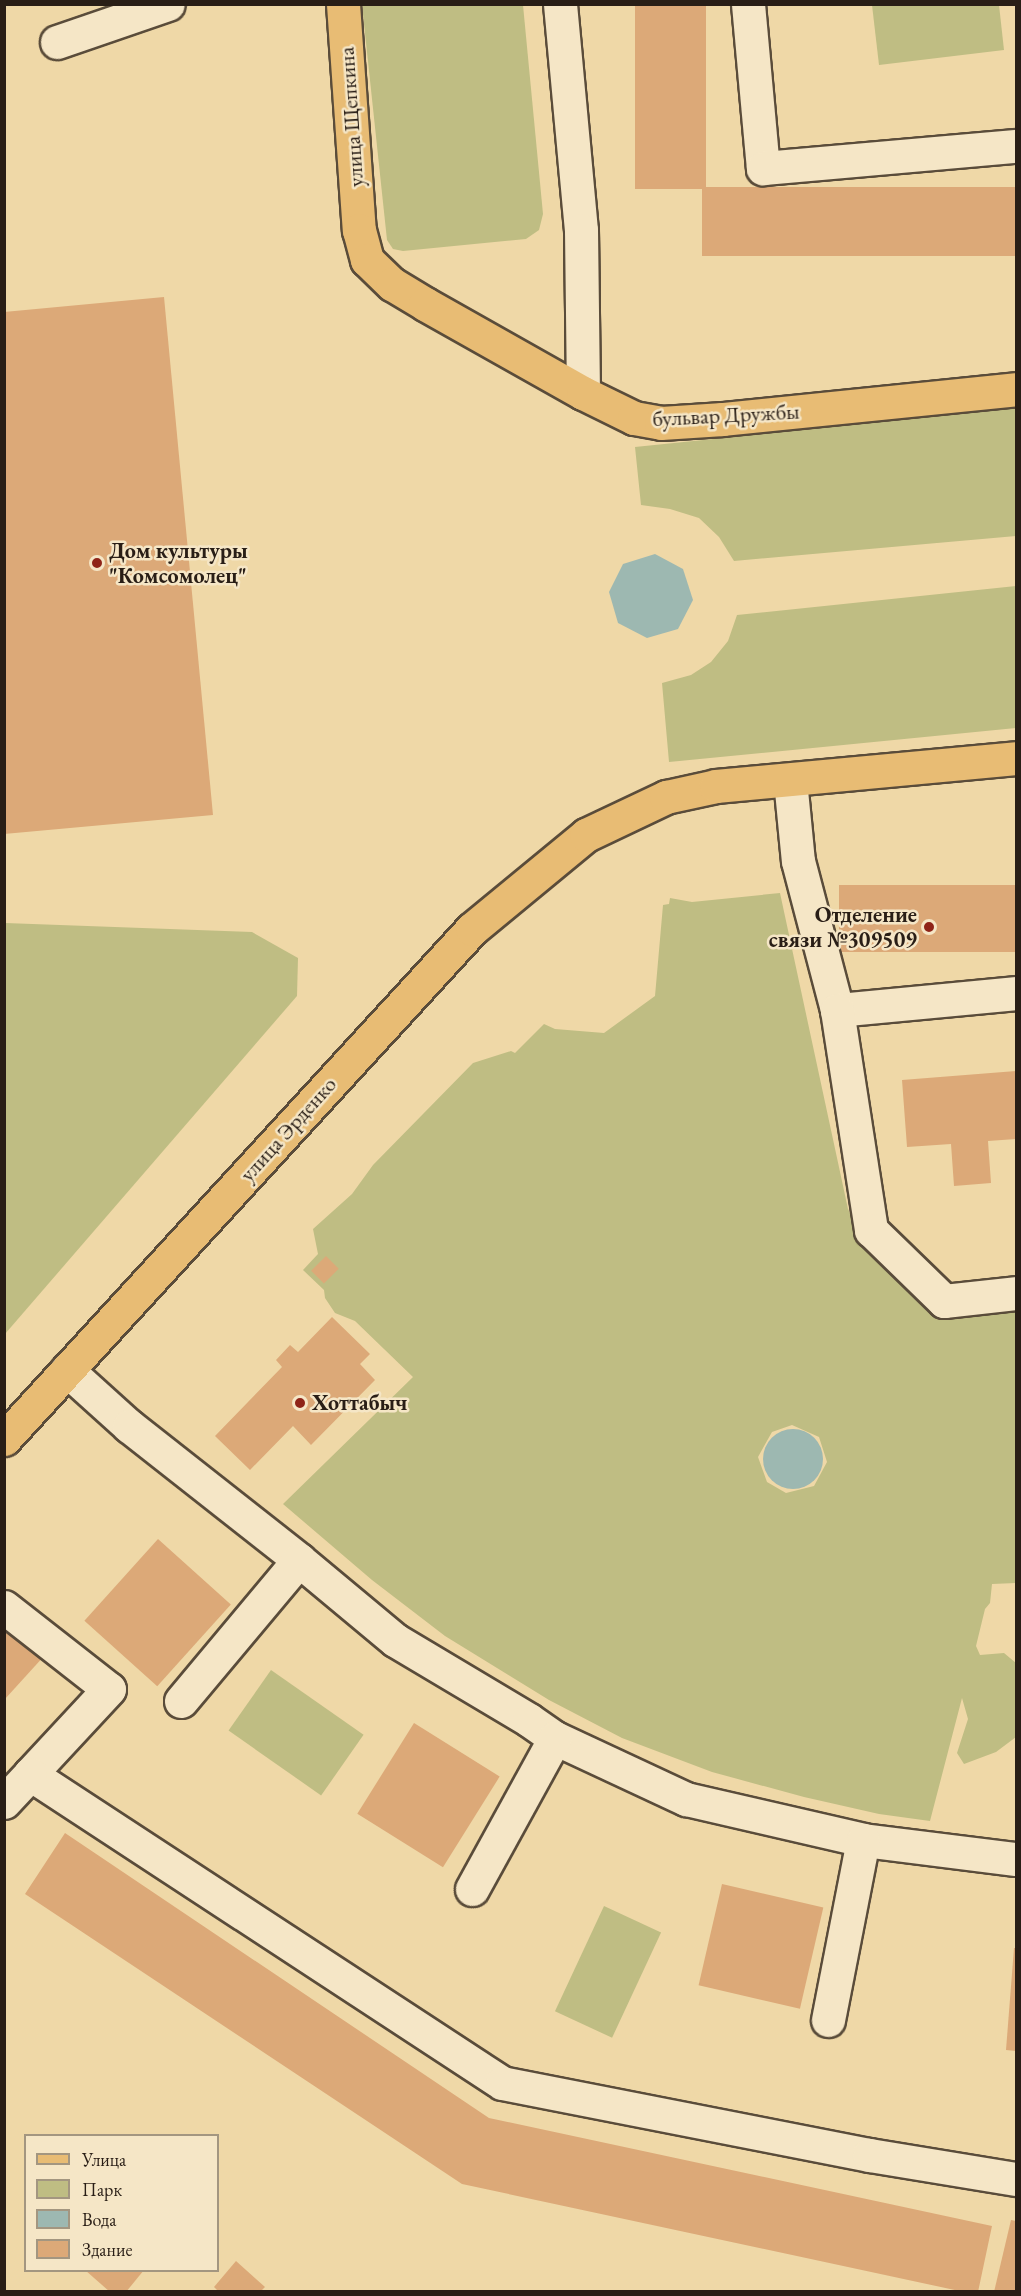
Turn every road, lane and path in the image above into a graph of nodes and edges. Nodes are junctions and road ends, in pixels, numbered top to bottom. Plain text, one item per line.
1 (168, 4) edge
2 (342, 4) edge
3 (560, 4) edge
4 (748, 4) edge
5 (57, 42) dead end
6 (1017, 146) edge
7 (359, 230) joint
8 (1017, 389) edge
9 (583, 393) junction
10 (1017, 758) edge
11 (790, 780) junction
12 (1017, 993) edge
13 (837, 1010) junction
14 (1017, 1293) edge
15 (68, 1370) junction
16 (4, 1439) edge
17 (299, 1560) junction
18 (4, 1607) edge
19 (182, 1701) dead end
20 (555, 1738) junction
21 (30, 1774) junction
22 (4, 1802) edge
23 (863, 1840) junction
24 (1017, 1859) edge
25 (472, 1889) dead end
26 (828, 2020) dead end
27 (1017, 2179) edge

1 - 5 lane
2 - 7 main road, улица Щепкина
3 - 9 lane
4 - 6 lane
7 - 9 main road, бульвар Дружбы
8 - 9 main road, бульвар Дружбы
10 - 11 main road
11 - 13 lane
11 - 15 main road, улица Эрденко
12 - 13 lane
13 - 14 lane
15 - 16 main road, улица Эрденко
15 - 17 lane
17 - 19 lane
17 - 20 lane
18 - 21 lane
20 - 23 lane
20 - 25 lane
21 - 22 lane
21 - 27 lane
23 - 24 lane
23 - 26 lane

